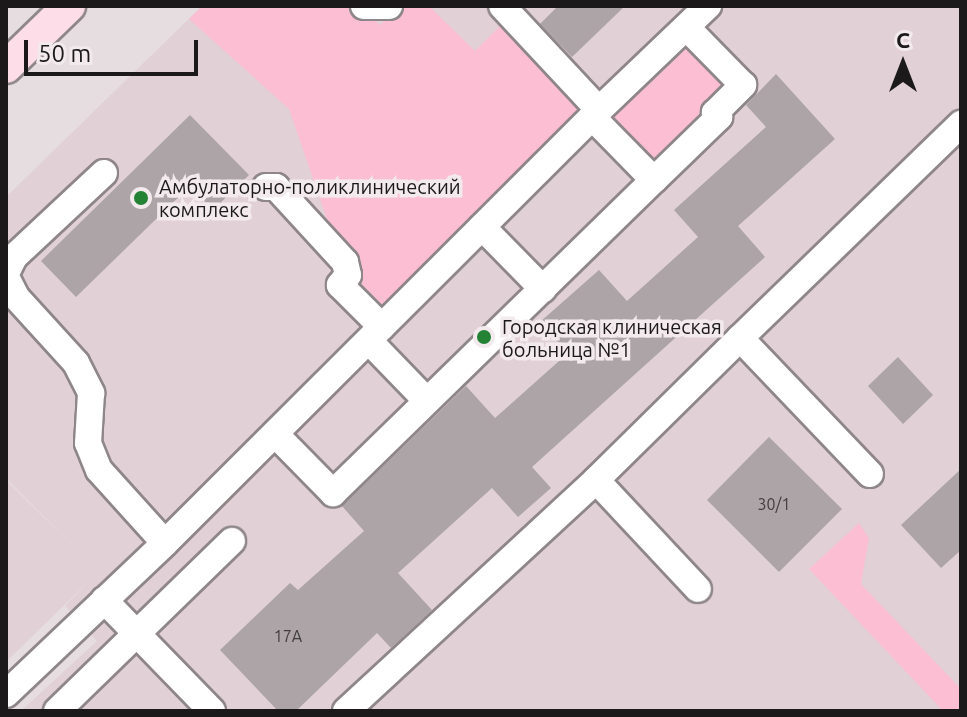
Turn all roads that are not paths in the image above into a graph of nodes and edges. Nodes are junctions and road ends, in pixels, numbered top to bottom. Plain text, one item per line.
1 (69, 6) edge
2 (364, 6) edge
3 (389, 6) edge
4 (502, 6) edge
5 (708, 6) edge
6 (686, 27) junction
7 (6, 67) edge
8 (596, 113) junction
9 (961, 124) edge
10 (104, 173) dead end
11 (654, 180) junction
12 (266, 187) dead end
13 (482, 227) junction
14 (6, 275) edge
15 (543, 289) junction
16 (375, 334) junction
17 (740, 338) junction
18 (427, 401) junction
19 (275, 434) junction
20 (870, 474) dead end
21 (596, 480) junction
22 (232, 541) dead end
23 (165, 543) junction
24 (698, 589) dead end
25 (104, 600) junction
26 (137, 635) junction
27 (6, 694) edge
28 (57, 711) edge
29 (212, 711) edge
30 (346, 711) edge

1 - 7 main road
2 - 3 lane
4 - 8 lane
5 - 6 lane
6 - 8 lane
6 - 11 lane
8 - 11 lane
8 - 13 lane
9 - 17 lane
10 - 14 lane
11 - 15 lane
12 - 16 lane
13 - 15 lane
13 - 16 lane
14 - 23 lane
15 - 18 lane
16 - 18 lane
16 - 19 lane
17 - 20 lane
17 - 21 lane
18 - 19 lane
19 - 23 lane
21 - 24 lane
21 - 30 lane
22 - 26 lane
23 - 25 lane
25 - 26 lane
25 - 27 lane
26 - 28 lane
26 - 29 lane

